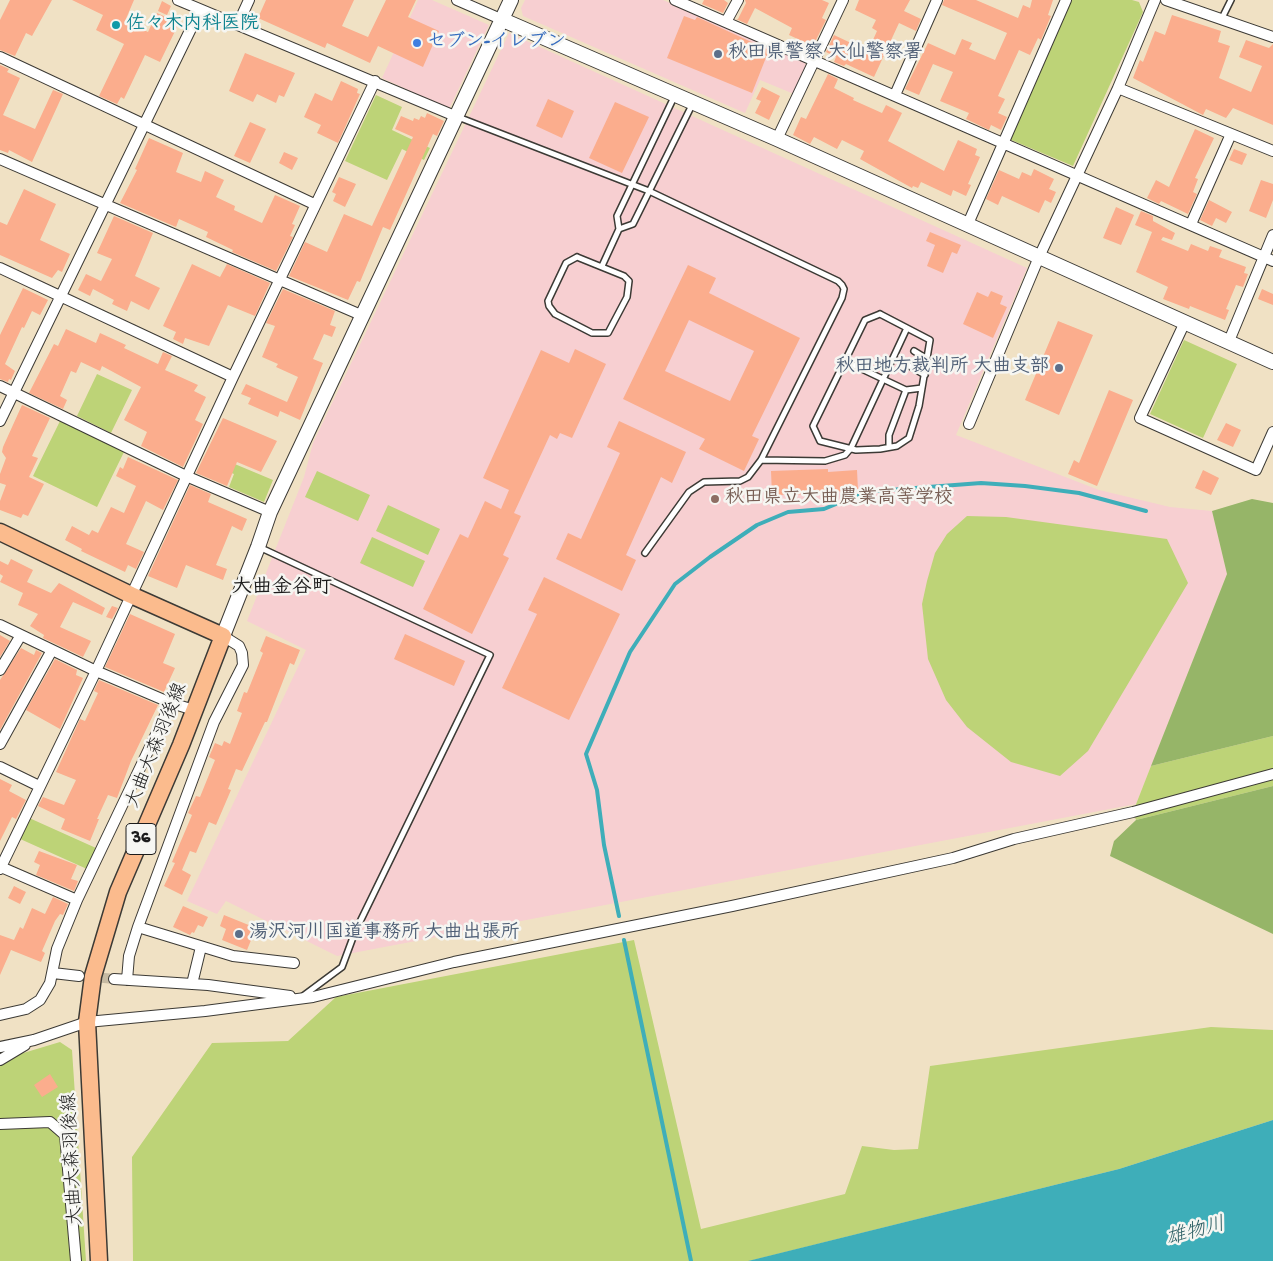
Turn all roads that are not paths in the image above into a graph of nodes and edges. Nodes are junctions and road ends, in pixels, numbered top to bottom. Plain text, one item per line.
1 (178, 0) edge
2 (249, 0) edge
3 (457, 0) edge
4 (511, 0) edge
5 (675, 0) edge
6 (843, 0) edge
7 (937, 0) edge
8 (1066, 0) edge
9 (1155, 0) edge
10 (1166, 0) edge
11 (1231, 0) edge
12 (736, 1) edge
13 (200, 10) junction
14 (502, 20) junction
15 (1221, 20) junction
16 (726, 22) junction
17 (238, 24) junction
18 (1273, 37) edge
19 (0, 57) edge
20 (815, 59) junction
21 (375, 81) junction
22 (1118, 88) junction
23 (675, 94) junction
24 (895, 95) junction
25 (694, 102) junction
26 (455, 116) junction
27 (142, 125) junction
28 (1231, 134) junction
29 (777, 139) junction
30 (1003, 142) junction
31 (1273, 151) edge
32 (0, 159) edge
33 (1077, 175) junction
34 (632, 184) junction
35 (649, 191) junction
36 (106, 204) junction
37 (314, 204) junction
38 (1191, 224) junction
39 (967, 226) junction
40 (619, 229) junction
41 (1273, 235) edge
42 (1039, 257) junction
43 (1268, 259) edge
44 (602, 266) junction
45 (0, 268) edge
46 (279, 280) junction
47 (61, 296) junction
48 (361, 316) junction
49 (1184, 322) junction
50 (908, 328) junction
51 (1229, 341) junction
52 (914, 351) dead end
53 (927, 359) junction
54 (845, 361) junction
55 (1273, 362) edge
56 (908, 365) dead end
57 (924, 375) junction
58 (233, 377) junction
59 (884, 379) junction
60 (0, 386) edge
61 (922, 388) junction
62 (906, 390) junction
63 (14, 392) junction
64 (0, 421) edge
65 (969, 424) dead end
66 (1273, 432) edge
67 (889, 447) junction
68 (851, 448) junction
69 (761, 460) junction
70 (186, 476) junction
71 (270, 512) junction
72 (0, 532) edge
73 (258, 547) junction
74 (646, 553) dead end
75 (131, 595) junction
76 (0, 625) edge
77 (20, 635) junction
78 (223, 636) junction
79 (52, 650) junction
80 (0, 670) edge
81 (96, 671) junction
82 (171, 703) junction
83 (194, 710) junction
84 (0, 744) edge
85 (0, 768) edge
86 (1273, 774) edge
87 (39, 786) junction
88 (1, 864) edge
89 (77, 900) junction
90 (138, 927) junction
91 (201, 948) junction
92 (294, 963) dead end
93 (53, 973) junction
94 (79, 976) tunnel mouth
95 (114, 979) tunnel mouth
96 (127, 980) junction
97 (192, 984) junction
98 (301, 998) junction
99 (0, 1014) edge
100 (87, 1022) junction
101 (34, 1040) junction
102 (0, 1047) edge
103 (0, 1060) edge
104 (0, 1124) edge
105 (76, 1261) edge
106 (100, 1261) edge

1 - 13 street
2 - 17 street
3 - 14 street
4 - 14 street
5 - 16 street
6 - 20 street
7 - 24 street
8 - 30 street
9 - 22 street
10 - 15 street
11 - 15 lane
12 - 16 street
13 - 17 street
13 - 27 street
14 - 23 street
14 - 26 street
15 - 18 street
16 - 20 street
17 - 21 street
19 - 27 street
20 - 24 street
20 - 29 street
21 - 26 street
21 - 37 street
22 - 28 street
22 - 33 street
23 - 25 street
23 - 34 lane
24 - 30 street
25 - 29 street
25 - 35 lane
26 - 34 lane
26 - 48 street
27 - 36 street
27 - 37 street
28 - 31 street
28 - 38 street
29 - 39 street
30 - 33 street
30 - 39 street
32 - 36 street
33 - 38 street
33 - 42 street
34 - 35 lane
34 - 40 lane
35 - 40 lane
35 - 69 lane
36 - 46 street
36 - 47 street
37 - 46 street
38 - 43 street
39 - 42 street
40 - 44 lane
41 - 43 street
42 - 49 street
42 - 65 street
43 - 51 street
44 - 44 lane
45 - 47 street
46 - 48 street
46 - 58 street
47 - 58 street
47 - 63 street
48 - 71 street
49 - 51 street
49 - 66 street
50 - 53 lane
50 - 54 lane
50 - 59 lane
51 - 55 street
52 - 53 lane
53 - 57 lane
54 - 59 lane
54 - 68 lane
56 - 57 lane
57 - 61 lane
58 - 70 street
59 - 62 lane
59 - 68 lane
60 - 63 street
61 - 62 lane
61 - 67 lane
62 - 67 lane
63 - 64 street
63 - 70 street
67 - 68 lane
68 - 69 lane
69 - 74 lane
70 - 71 street
70 - 75 street
71 - 73 street
72 - 75 main road
73 - 78 street
73 - 98 lane
75 - 78 main road
75 - 81 street
76 - 77 street
77 - 79 street
77 - 80 street
78 - 83 main road, 大曲大森羽後線 / 36
78 - 90 street
79 - 81 street
79 - 84 street
81 - 82 street
81 - 87 street
82 - 83 street
82 - 89 street
83 - 100 main road, 大曲大森羽後線 / 36
85 - 87 street
86 - 98 street
87 - 88 street
88 - 89 street
89 - 93 street
90 - 91 street
90 - 96 street
91 - 92 street
91 - 97 street
93 - 94 street
93 - 99 street
95 - 96 street
96 - 97 street
97 - 98 street
98 - 100 street
100 - 101 street
100 - 106 main road, 大曲大森羽後線 / 36
101 - 102 street
101 - 103 street
104 - 105 street

